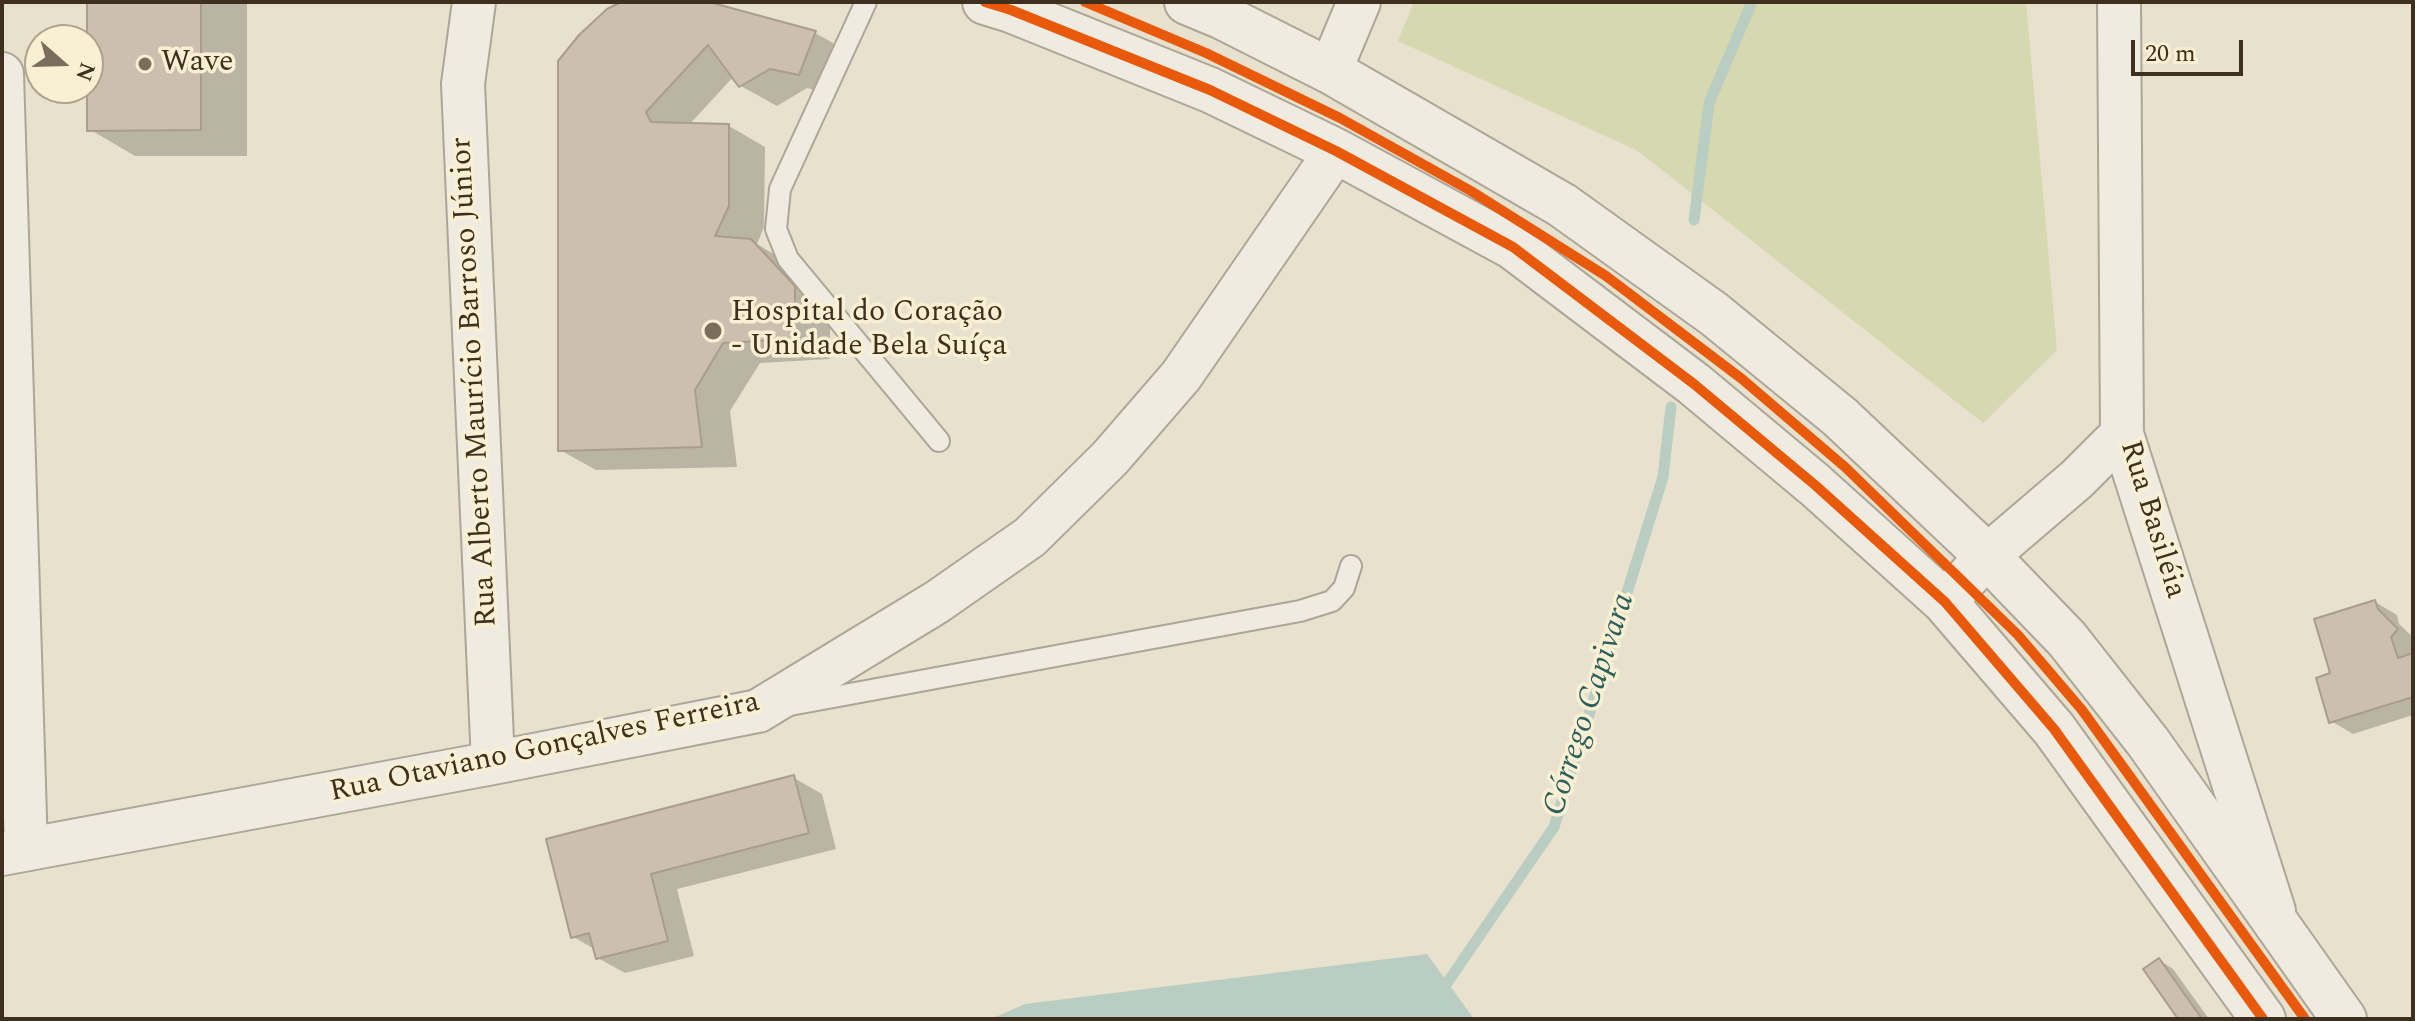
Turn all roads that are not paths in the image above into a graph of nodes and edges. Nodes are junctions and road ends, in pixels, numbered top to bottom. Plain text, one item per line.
1 (474, 2) edge
2 (866, 2) edge
3 (985, 2) edge
4 (1187, 2) edge
5 (1359, 2) edge
6 (2119, 2) edge
7 (1330, 71) junction
8 (2, 74) edge
9 (1336, 151) junction
10 (2122, 434) junction
11 (939, 441) dead end
12 (1987, 556) junction
13 (1351, 566) dead end
14 (1945, 602) junction
15 (758, 711) junction
16 (493, 763) junction
17 (14, 852) edge
18 (2279, 927) junction
19 (2263, 1019) edge
20 (2344, 1019) edge

1 - 16 street, Rua Alberto Maurício Barroso Júnior
2 - 11 lane
3 - 9 street
4 - 7 street
5 - 7 street
6 - 10 street, Rua Basiléia
7 - 12 street
8 - 17 street
9 - 14 street
9 - 15 street, Rua Otaviano Gonçalves Ferreira
10 - 12 street
10 - 18 street, Rua Basiléia
12 - 14 street
12 - 18 street
13 - 15 lane
14 - 19 street
15 - 16 street, Rua Otaviano Gonçalves Ferreira
16 - 17 street, Rua Otaviano Gonçalves Ferreira
18 - 20 street

